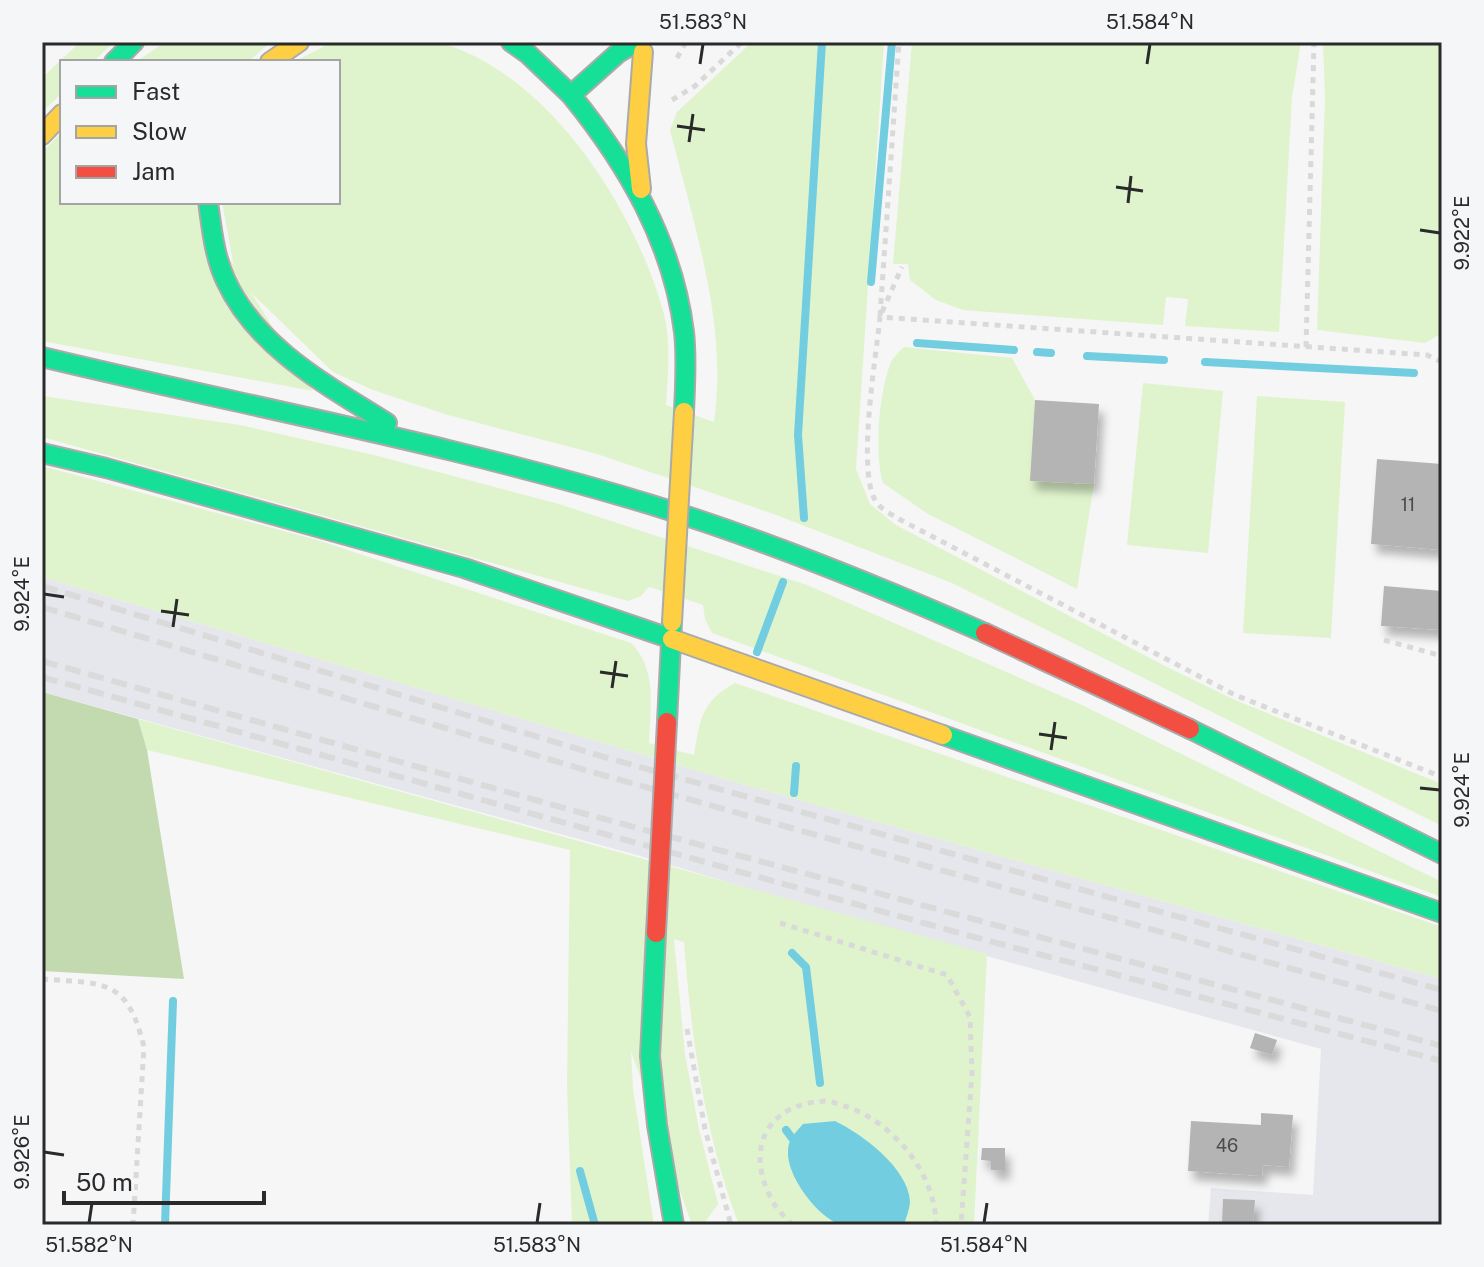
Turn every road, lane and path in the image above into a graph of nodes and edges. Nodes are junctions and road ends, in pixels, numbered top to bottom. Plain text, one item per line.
1 (134, 42) edge
2 (299, 42) edge
3 (511, 42) edge
4 (742, 42) edge
5 (899, 42) edge
6 (1314, 42) edge
7 (643, 45) edge
8 (116, 60) edge
9 (273, 60) edge
10 (575, 100) junction
11 (664, 105) dead end
12 (60, 116) edge
13 (42, 135) edge
14 (642, 201) junction
15 (208, 204) edge
16 (902, 267) dead end
17 (880, 317) junction
18 (1306, 347) junction
19 (42, 357) edge
20 (1442, 362) edge
21 (57, 380) dead end
22 (181, 392) junction
23 (419, 443) junction
24 (42, 453) edge
25 (672, 630) junction
26 (1384, 640) dead end
27 (1442, 656) edge
28 (1442, 777) edge
29 (1442, 854) edge
30 (1442, 913) edge
31 (780, 923) dead end
32 (42, 979) edge
33 (686, 1024) dead end
34 (133, 1225) edge
35 (674, 1225) edge
36 (731, 1225) edge
37 (793, 1225) edge
38 (936, 1225) edge
39 (961, 1225) edge

1 - 8 main road
2 - 9 main road
3 - 10 main road
4 - 11 path
5 - 17 path
6 - 18 path
7 - 10 main road
7 - 14 main road
10 - 14 main road
12 - 13 main road
14 - 25 main road, bridge
15 - 23 main road
16 - 17 path
17 - 18 path
17 - 28 path
18 - 20 path
19 - 22 main road
21 - 22 main road
22 - 23 main road
23 - 29 main road
24 - 25 main road
25 - 30 main road
25 - 35 main road, bridge
26 - 27 path
31 - 39 path
32 - 34 path
33 - 36 path
37 - 38 path

